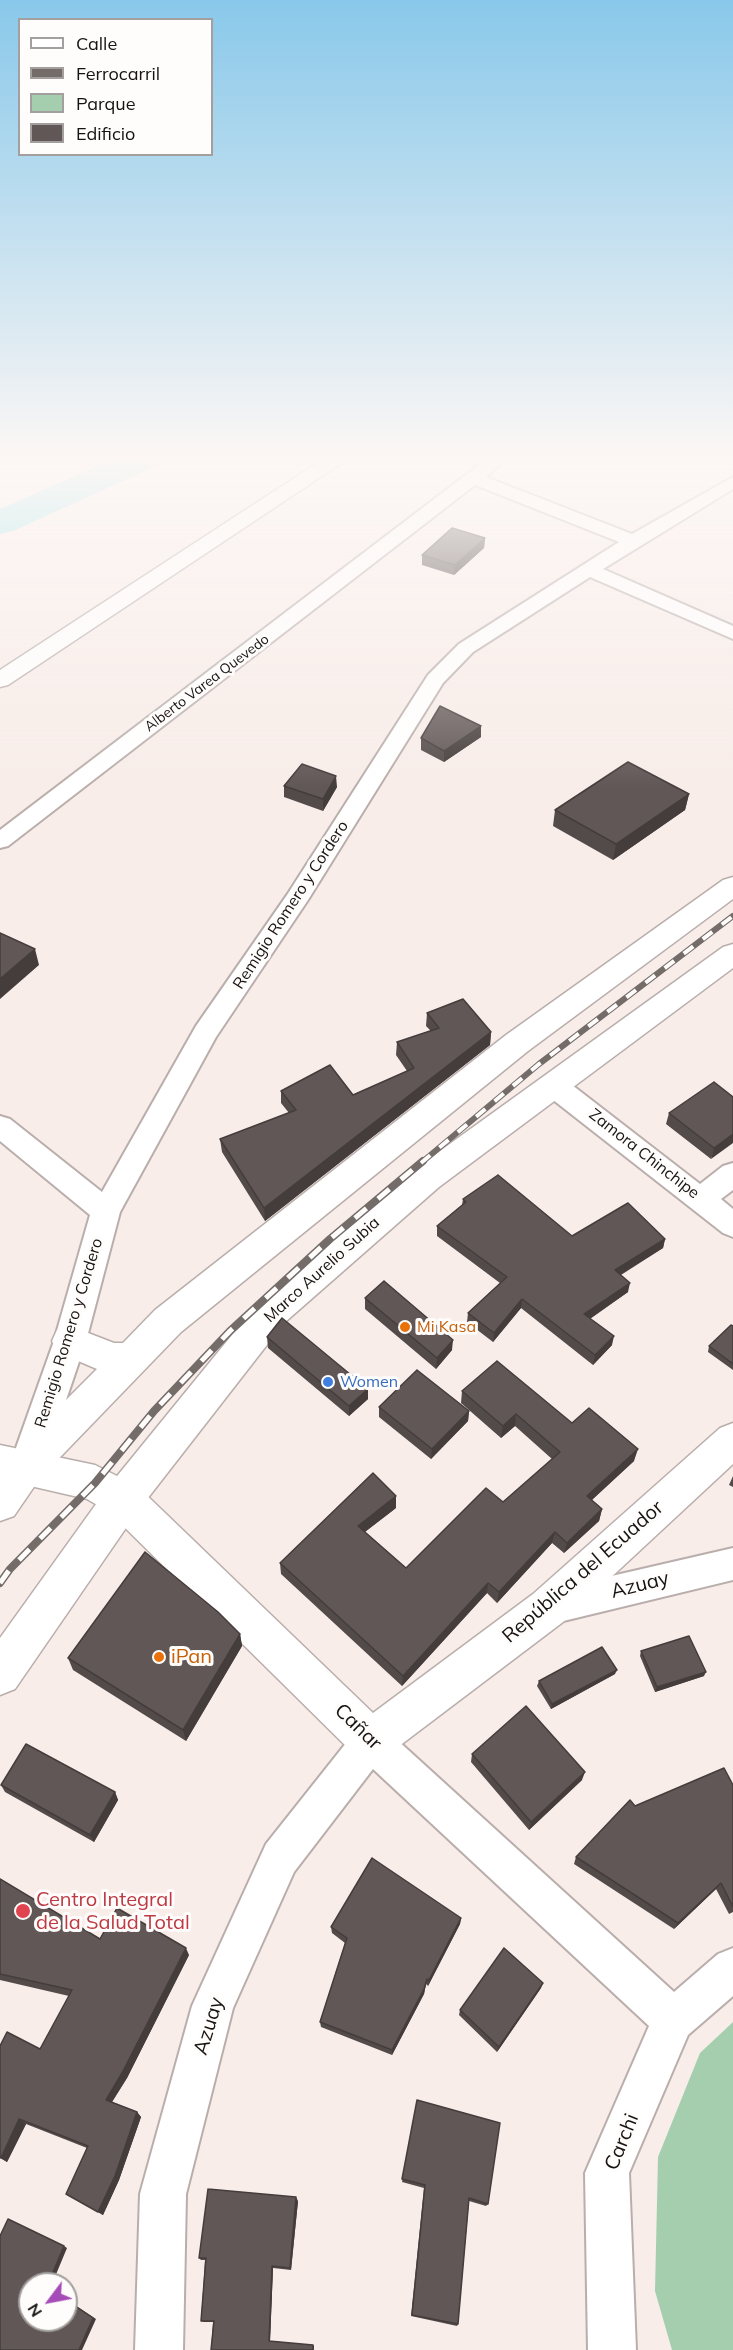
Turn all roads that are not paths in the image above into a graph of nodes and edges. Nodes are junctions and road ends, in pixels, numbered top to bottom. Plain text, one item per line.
1 (170, 568) edge
2 (357, 568) edge
3 (593, 568) edge
4 (590, 570) junction
5 (733, 633) edge
6 (30, 661) junction
7 (0, 680) edge
8 (0, 692) edge
9 (0, 841) edge
10 (733, 886) edge
11 (733, 954) edge
12 (553, 1085) junction
13 (0, 1126) edge
14 (733, 1174) edge
15 (701, 1199) junction
16 (106, 1211) junction
17 (733, 1225) edge
18 (70, 1341) junction
19 (131, 1358) junction
20 (733, 1440) edge
21 (9, 1467) edge
22 (123, 1499) junction
23 (0, 1503) edge
24 (733, 1564) edge
25 (548, 1608) junction
26 (0, 1674) edge
27 (371, 1741) junction
28 (733, 1969) edge
29 (673, 2020) junction
30 (159, 2350) edge
31 (612, 2350) edge

1 - 6 main road
2 - 9 street, Alberto Varea Quevedo
3 - 4 street, Remigio Romero y Cordero
4 - 5 street
4 - 16 street, Remigio Romero y Cordero
6 - 7 main road
6 - 8 main road
10 - 19 main road
11 - 12 main road, Marco Aurelio Subia
12 - 15 street, Zamora Chinchipe
12 - 22 main road, Marco Aurelio Subia
13 - 16 street
14 - 15 street
15 - 17 street, Zamora Chinchipe
16 - 18 street, Remigio Romero y Cordero
18 - 19 main road
18 - 21 street, Remigio Romero y Cordero
19 - 21 main road
20 - 25 main road, República del Ecuador
21 - 22 main road, Cañar
21 - 23 main road
22 - 26 main road, Marco Aurelio Subia
22 - 27 main road, Cañar
24 - 25 street, Azuay
25 - 27 main road, República del Ecuador
27 - 29 street, Cañar
27 - 30 street, Azuay
28 - 29 street, Carchi
29 - 31 street, Carchi

